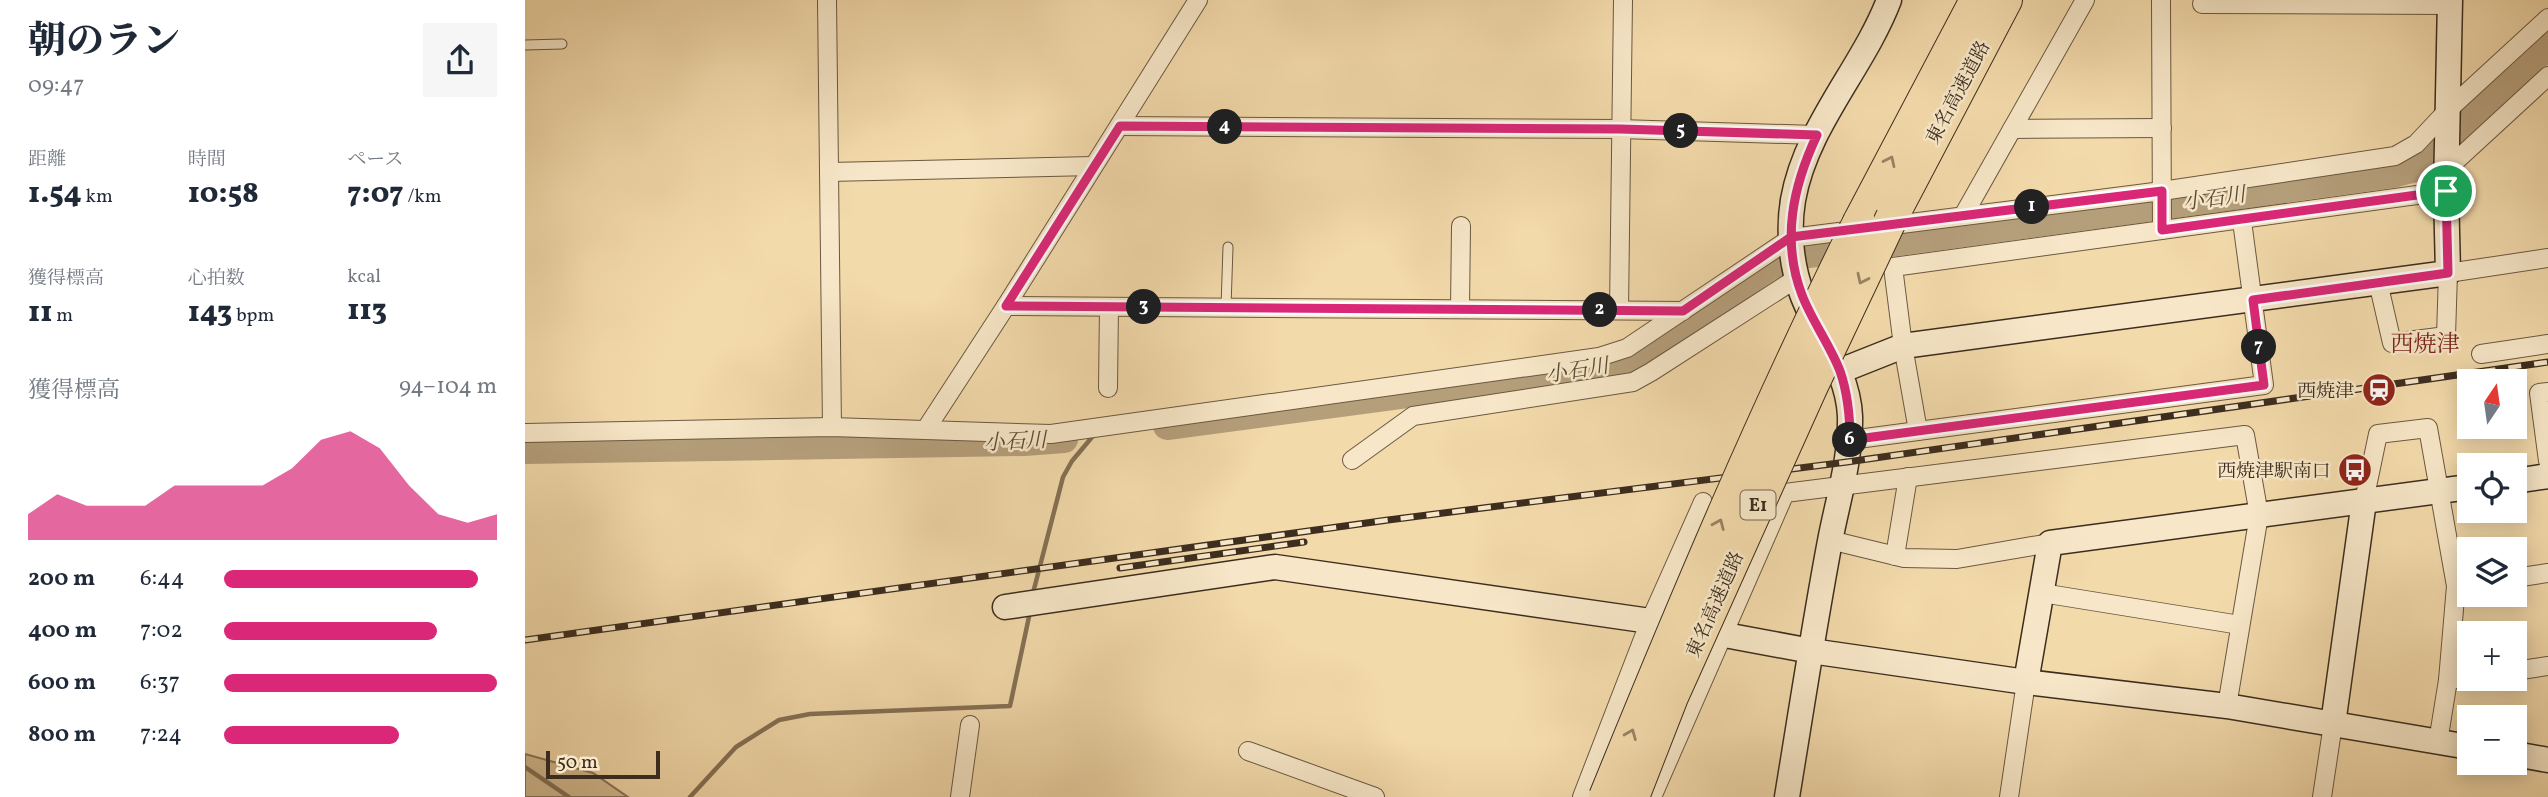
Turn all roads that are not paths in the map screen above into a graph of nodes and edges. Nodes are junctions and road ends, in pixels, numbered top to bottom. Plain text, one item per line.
1 (827, 0) edge
2 (1198, 0) edge
3 (1623, 0) edge
4 (1889, 0) edge
5 (1974, 0) edge
6 (2006, 0) edge
7 (2085, 0) edge
8 (2161, 0) edge
9 (2450, 2) edge
10 (2202, 4) dead end
11 (2548, 18) edge
12 (562, 44) dead end
13 (525, 45) edge
14 (2548, 76) edge
15 (2448, 110) junction
16 (1120, 126) junction
17 (2162, 128) junction
18 (1620, 129) junction
19 (2012, 129) junction
20 (1817, 135) junction
21 (1093, 166) junction
22 (829, 173) junction
23 (2446, 181) junction
24 (2162, 191) junction
25 (1963, 216) junction
26 (2242, 221) junction
27 (1461, 226) dead end
28 (2162, 230) junction
29 (1791, 242) junction
30 (1228, 247) dead end
31 (2548, 258) edge
32 (2448, 273) junction
33 (1797, 278) junction
34 (2378, 282) junction
35 (2253, 300) junction
36 (1006, 306) junction
37 (1109, 307) junction
38 (1226, 307) junction
39 (1461, 309) junction
40 (1619, 310) junction
41 (1683, 311) junction
42 (2548, 344) edge
43 (1903, 346) junction
44 (2481, 354) dead end
45 (1840, 371) junction
46 (1108, 388) dead end
47 (2548, 392) edge
48 (832, 427) junction
49 (926, 429) junction
50 (1918, 430) junction
51 (525, 433) edge
52 (1850, 440) junction
53 (1352, 460) dead end
54 (2548, 461) edge
55 (2548, 476) edge
56 (1908, 477) junction
57 (2527, 479) edge
58 (1842, 485) junction
59 (2457, 489) edge
60 (2441, 491) junction
61 (2364, 501) junction
62 (1703, 502) dead end
63 (2259, 515) junction
64 (1830, 540) junction
65 (2050, 543) junction
66 (1895, 556) junction
67 (2457, 559) edge
68 (2548, 573) edge
69 (2527, 576) edge
70 (2042, 593) junction
71 (1005, 607) dead end
72 (2460, 607) edge
73 (1650, 621) junction
74 (2240, 625) junction
75 (1722, 633) junction
76 (1811, 651) junction
77 (2548, 666) edge
78 (2527, 669) edge
79 (2457, 679) edge
80 (2448, 680) junction
81 (2027, 682) junction
82 (2227, 706) junction
83 (2333, 724) junction
84 (970, 725) dead end
85 (2438, 742) junction
86 (2457, 745) edge
87 (1248, 751) dead end
88 (2527, 756) edge
89 (2548, 760) edge
90 (960, 797) edge
91 (1375, 797) edge
92 (1582, 797) edge
93 (1605, 797) edge
94 (1633, 797) edge
95 (1652, 797) edge
96 (1787, 797) edge
97 (2009, 797) edge
98 (2322, 797) edge

1 - 22 street
2 - 16 street
3 - 18 street
4 - 20 street
93 -> 5 highway, 東名高速道路 / E1, bridge
6 -> 94 highway, 東名高速道路 / E1, bridge
7 - 19 street
8 - 17 street
9 - 10 street
9 - 15 street
11 - 15 street
12 - 13 lane
14 - 23 street
15 - 23 street
15 - 24 street
16 - 18 street
16 - 21 street
17 - 19 street
17 - 24 street
18 - 20 street
18 - 40 street
19 - 25 street
20 - 29 street
21 - 22 street
21 - 36 street
22 - 48 street
23 - 26 street
23 - 32 street
24 - 25 street
24 - 28 street
25 - 29 street
26 - 28 street
26 - 35 street
27 - 39 street
28 - 43 street
29 - 33 street
29 - 41 street
30 - 38 lane
31 - 32 street
32 - 34 street
32 - 34 street
33 - 45 street
33 - 53 street
34 - 35 street
35 - 43 street
35 - 50 street
36 - 37 street
36 - 49 street
37 - 38 street
37 - 46 street
38 - 39 street
39 - 40 street
40 - 41 street
41 - 49 street
42 - 44 street
43 - 45 street
43 - 50 street
45 - 52 street
47 - 54 street
48 - 49 street
48 - 51 street
50 - 52 street
52 - 58 street
55 - 57 street
56 - 58 street
56 - 63 street
56 - 66 street
58 - 64 street
58 - 75 street
59 - 60 street
60 - 61 street
60 - 61 street
60 - 67 street
61 - 63 street
61 - 83 street
62 - 73 street
63 - 65 street
63 - 74 street
64 - 66 street
64 - 76 street
65 - 66 street
65 - 70 street
68 - 69 street
70 - 74 street
70 - 81 street
71 - 73 street
72 - 80 street
73 - 75 street
73 - 92 street
74 - 82 street
75 - 76 street
75 - 95 street
76 - 81 street
76 - 96 street
77 - 78 street
79 - 80 street
80 - 85 street
81 - 82 street
81 - 97 street
82 - 83 street
83 - 85 street
83 - 98 street
84 - 90 street
85 - 86 street
87 - 91 street
88 - 89 street

